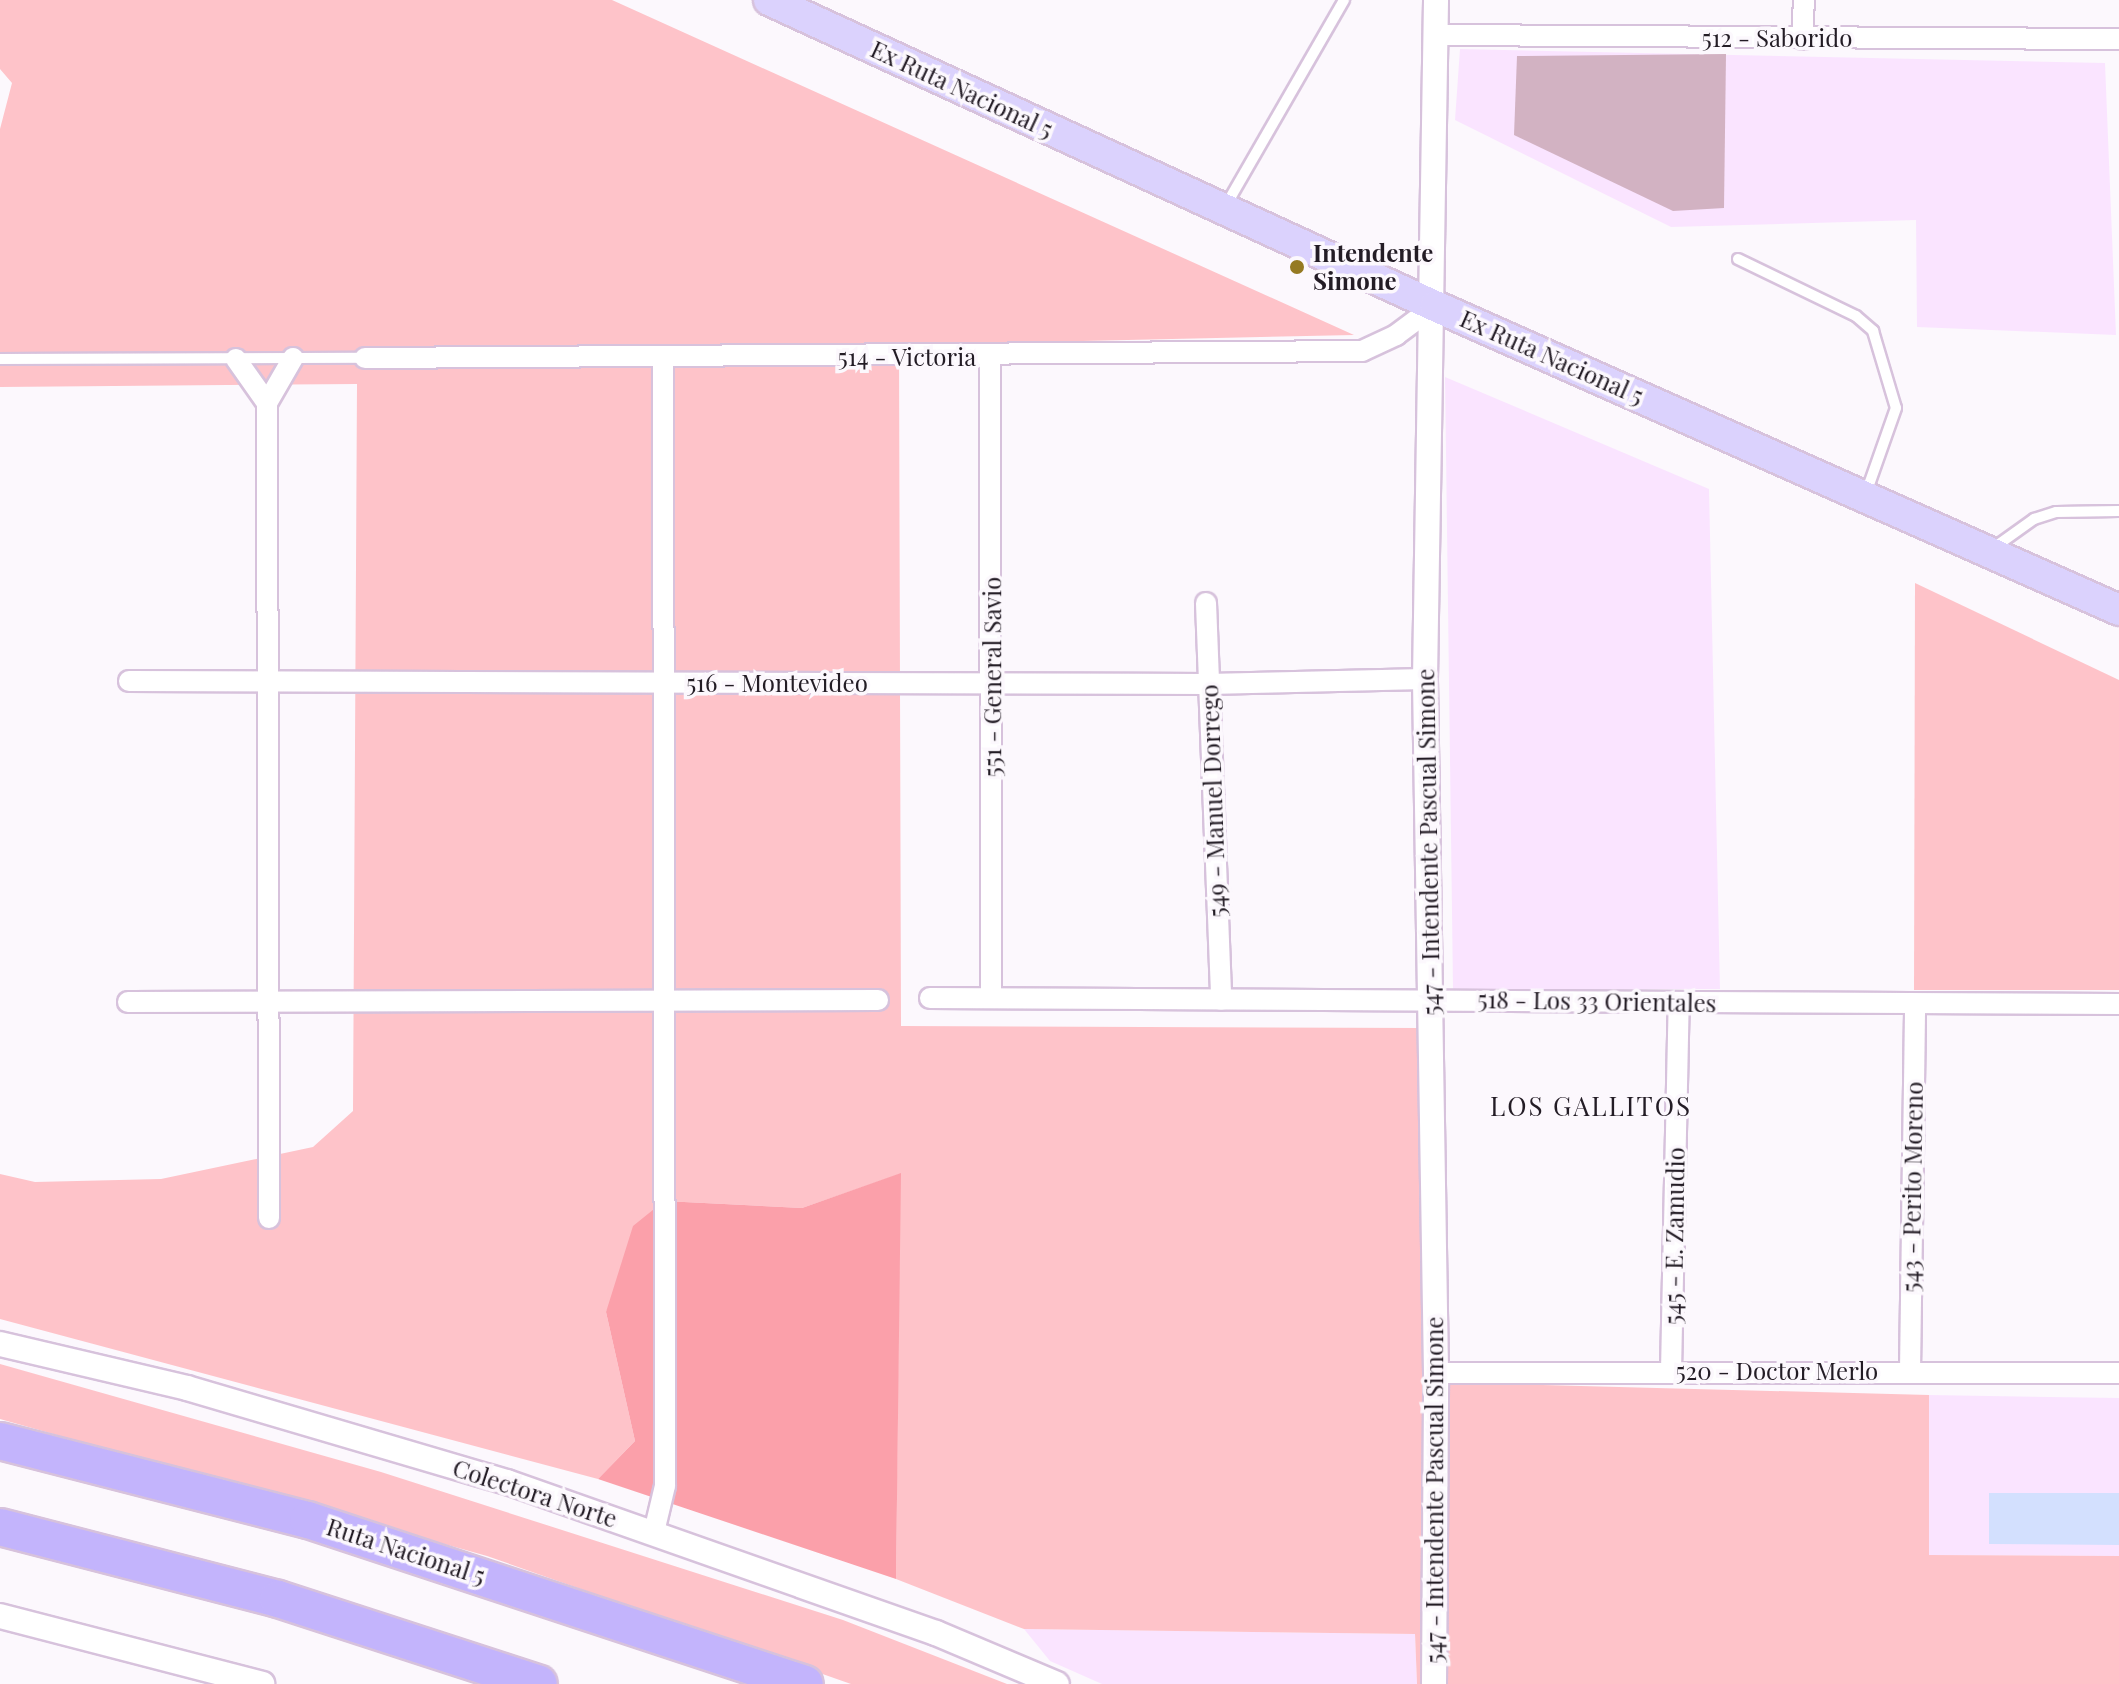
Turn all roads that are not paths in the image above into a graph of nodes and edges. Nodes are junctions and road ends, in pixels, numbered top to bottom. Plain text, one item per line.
1 (769, 0) edge
2 (1344, 0) edge
3 (1436, 0) edge
4 (1804, 0) edge
5 (1435, 35) junction
6 (1803, 39) junction
7 (2119, 39) edge
8 (1224, 209) junction
9 (1738, 259) dead end
10 (1435, 306) junction
11 (990, 357) junction
12 (293, 358) junction
13 (365, 358) joint
14 (663, 358) junction
15 (0, 359) edge
16 (236, 359) junction
17 (267, 403) junction
18 (1866, 495) junction
19 (2119, 511) edge
20 (1991, 550) junction
21 (1206, 603) dead end
22 (2119, 610) edge
23 (1425, 679) junction
24 (129, 681) dead end
25 (268, 681) junction
26 (664, 682) junction
27 (992, 683) junction
28 (1208, 684) junction
29 (1430, 997) junction
30 (930, 998) dead end
31 (991, 998) junction
32 (878, 1000) dead end
33 (1221, 1000) junction
34 (664, 1001) junction
35 (128, 1002) dead end
36 (268, 1002) junction
37 (1679, 1004) junction
38 (1915, 1004) junction
39 (2119, 1004) edge
40 (269, 1218) dead end
41 (0, 1344) edge
42 (1671, 1371) junction
43 (1910, 1371) junction
44 (1436, 1373) junction
45 (2119, 1373) edge
46 (0, 1441) edge
47 (0, 1527) edge
48 (654, 1532) junction
49 (0, 1616) edge
50 (262, 1684) edge
51 (539, 1684) edge
52 (805, 1684) edge
53 (1057, 1684) edge
54 (1434, 1684) edge

1 - 8 main road, Ex Ruta Nacional 5
2 - 8 lane
3 - 5 street, 547 - Intendente Pascual Simone
4 - 6 street
5 - 6 street, 512 - Saborido
5 - 10 street, 547 - Intendente Pascual Simone
6 - 7 street, 512 - Saborido
8 - 10 main road, Ex Ruta Nacional 5
9 - 18 lane
10 - 11 street, 514 - Victoria
10 - 18 main road, Ex Ruta Nacional 5
10 - 23 street, 547 - Intendente Pascual Simone
11 - 14 street, 514 - Victoria
11 - 27 street, 551 - General Savio
12 - 13 lane
12 - 16 lane
12 - 17 street
13 - 14 street, 514 - Victoria
14 - 26 street
15 - 16 lane
16 - 17 street
17 - 25 street
18 - 20 main road, Ex Ruta Nacional 5
19 - 20 lane
20 - 22 main road, Ex Ruta Nacional 5
21 - 28 street, 549 - Manuel Dorrego
23 - 28 street, 516 - Montevideo
23 - 29 street, 547 - Intendente Pascual Simone
24 - 25 street, 516 - Montevideo
25 - 26 street, 516 - Montevideo
25 - 36 street
26 - 27 street, 516 - Montevideo
26 - 34 street
27 - 28 street, 516 - Montevideo
27 - 31 street, 551 - General Savio
28 - 33 street, 549 - Manuel Dorrego
29 - 33 street, 518 - Los 33 Orientales
29 - 37 street, 518 - Los 33 Orientales
29 - 44 street, 547 - Intendente Pascual Simone
30 - 31 street, 518 - Los 33 Orientales
31 - 33 street, 518 - Los 33 Orientales
32 - 34 street
34 - 36 street
34 - 48 street
35 - 36 street
36 - 40 street
37 - 38 street, 518 - Los 33 Orientales
37 - 42 street, 545 - E. Zamudio
38 - 39 street, 518 - Los 33 Orientales
38 - 43 street, 543 - Perito Moreno
41 - 48 street, Colectora Norte
42 - 43 street, 520 - Doctor Merlo
42 - 44 street, 520 - Doctor Merlo
43 - 45 street, 520 - Doctor Merlo
44 - 54 street, 547 - Intendente Pascual Simone
46 - 52 highway, Ruta Nacional 5
47 - 51 highway
48 - 53 street, Colectora Norte
49 - 50 street

